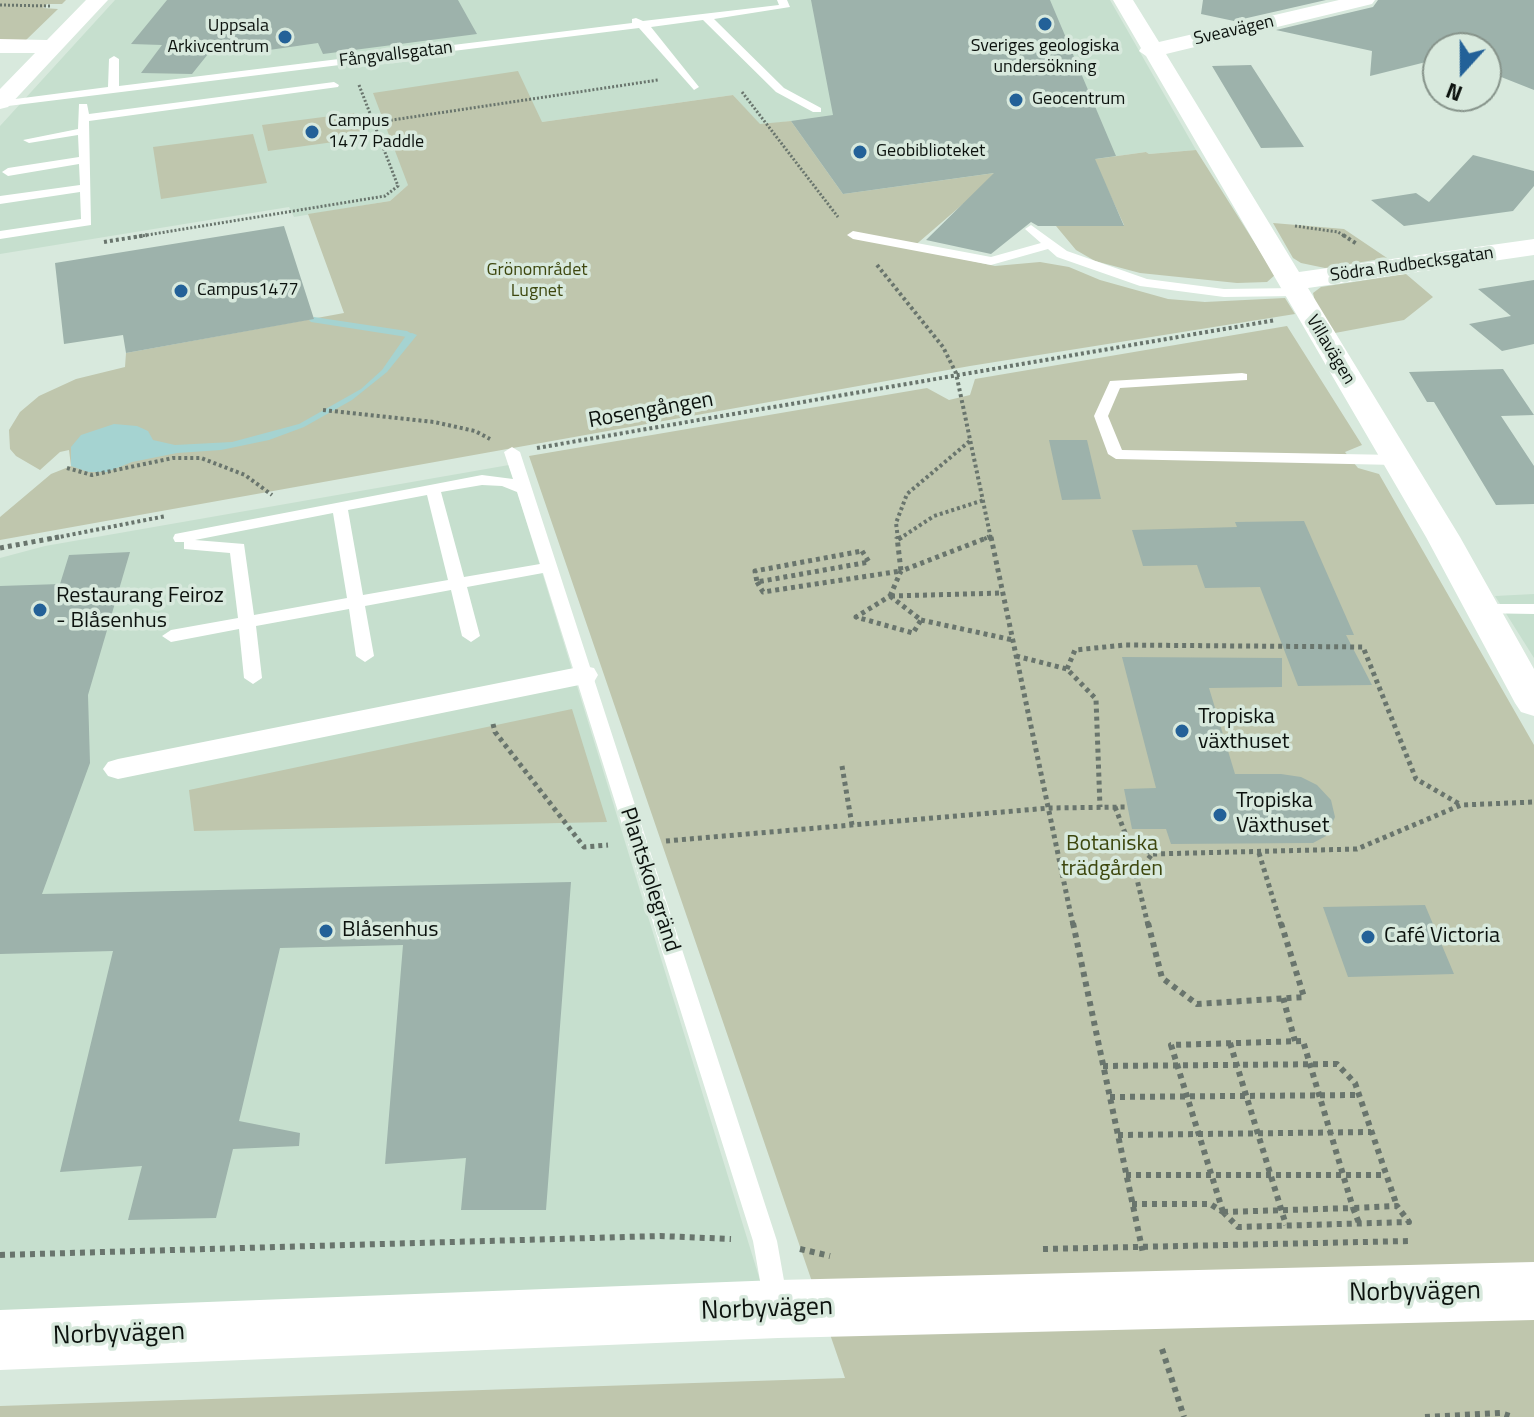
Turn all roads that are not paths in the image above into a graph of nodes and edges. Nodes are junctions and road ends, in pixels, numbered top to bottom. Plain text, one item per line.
1 (98, 0) edge
2 (782, 0) edge
3 (1123, 0) edge
4 (1365, 0) edge
5 (620, 14) dead end
6 (705, 16) junction
7 (643, 24) junction
8 (0, 46) edge
9 (54, 47) junction
10 (1150, 51) junction
11 (114, 59) dead end
12 (334, 85) dead end
13 (694, 87) dead end
14 (113, 91) junction
15 (83, 95) junction
16 (0, 103) edge
17 (817, 110) dead end
18 (83, 125) junction
19 (29, 140) dead end
20 (85, 160) junction
21 (8, 172) dead end
22 (86, 188) junction
23 (0, 200) edge
24 (1031, 229) dead end
25 (0, 235) edge
26 (853, 235) road end
27 (1050, 245) junction
28 (1534, 247) edge
29 (1298, 296) junction
30 (1242, 377) dead end
31 (512, 452) road end
32 (1396, 460) junction
33 (524, 489) junction
34 (433, 490) junction
35 (340, 507) junction
36 (549, 567) junction
37 (458, 584) junction
38 (356, 602) junction
39 (1482, 609) junction
40 (1534, 609) edge
41 (247, 622) junction
42 (171, 636) dead end
43 (471, 636) dead end
44 (365, 656) dead end
45 (584, 675) junction
46 (253, 678) dead end
47 (1534, 703) edge
48 (118, 769) dead end
49 (1534, 1291) edge
50 (778, 1309) junction
51 (0, 1340) edge

1 - 9 street
2 - 6 lane, Fångvallsgatan
3 - 10 street, Villavägen
4 - 10 street, Sveavägen
5 - 7 lane
6 - 7 lane, Fångvallsgatan
6 - 17 lane
7 - 13 lane
7 - 14 lane, Fångvallsgatan
8 - 9 street
9 - 16 street
10 - 29 street, Villavägen
11 - 14 lane
12 - 18 lane
14 - 15 lane, Fångvallsgatan
15 - 16 lane, Fångvallsgatan
15 - 18 lane
18 - 19 lane
18 - 20 lane
20 - 21 lane
20 - 22 lane
22 - 23 lane
22 - 25 lane
24 - 27 lane
26 - 27 lane
27 - 29 lane
28 - 29 street, Södra Rudbecksgatan
29 - 32 street, Villavägen
30 - 32 lane
31 - 33 lane, Plantskolegränd
32 - 39 street, Villavägen
33 - 34 lane
33 - 36 lane, Plantskolegränd
34 - 35 lane
34 - 37 lane
35 - 38 lane
35 - 41 lane
36 - 37 lane
36 - 45 lane, Plantskolegränd
37 - 38 lane
37 - 43 lane
38 - 41 lane
38 - 44 lane
39 - 40 lane
39 - 47 street, Villavägen
41 - 42 lane
41 - 46 lane
45 - 48 street
45 - 50 lane, Plantskolegränd
49 - 50 street, Norbyvägen
50 - 51 street, Norbyvägen

